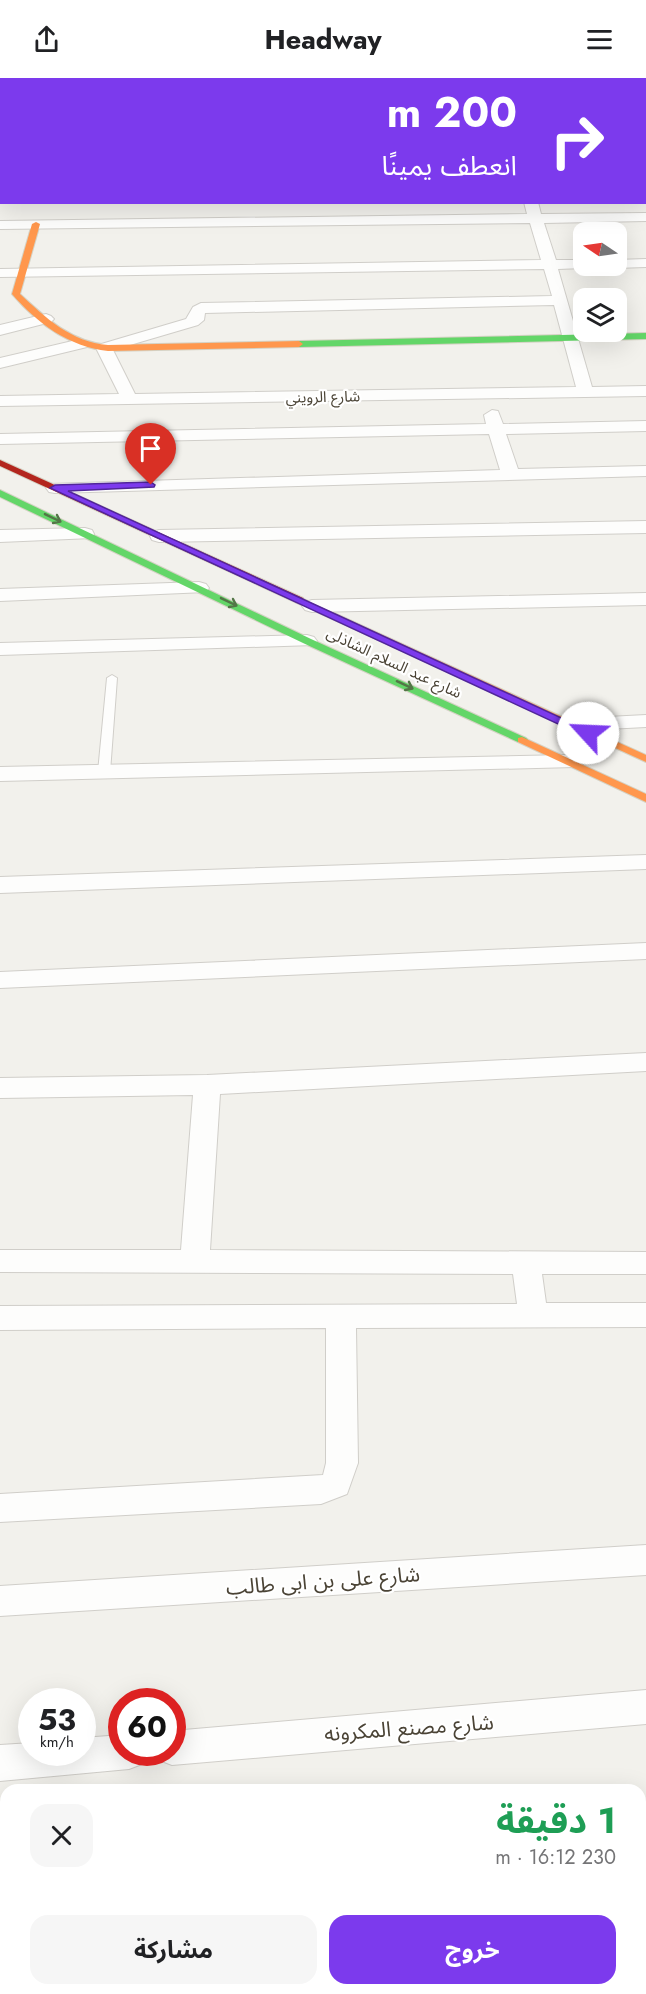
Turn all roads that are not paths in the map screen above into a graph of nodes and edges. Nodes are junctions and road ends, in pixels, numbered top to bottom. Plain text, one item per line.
1 (532, 204) edge
2 (158, 209) dead end
3 (216, 209) dead end
4 (646, 217) edge
5 (537, 218) junction
6 (234, 222) junction
7 (174, 223) junction
8 (36, 224) junction
9 (0, 225) edge
10 (646, 263) edge
11 (573, 264) edge
12 (627, 264) edge
13 (549, 265) junction
14 (0, 273) edge
15 (21, 273) junction
16 (560, 300) junction
17 (45, 319) junction
18 (0, 330) edge
19 (646, 336) edge
20 (572, 338) junction
21 (81, 344) junction
22 (104, 348) junction
23 (0, 363) edge
24 (646, 391) edge
25 (585, 392) junction
26 (486, 394) junction
27 (130, 400) junction
28 (0, 401) edge
29 (646, 426) edge
30 (496, 429) junction
31 (0, 439) edge
32 (0, 463) edge
33 (646, 471) edge
34 (510, 473) junction
35 (55, 488) junction
36 (0, 493) edge
37 (646, 526) edge
38 (85, 534) junction
39 (0, 536) edge
40 (159, 536) junction
41 (200, 588) junction
42 (0, 595) edge
43 (646, 599) edge
44 (312, 606) junction
45 (307, 641) junction
46 (0, 649) edge
47 (112, 678) dead end
48 (646, 722) edge
49 (569, 724) junction
50 (567, 762) junction
51 (640, 766) edge
52 (104, 772) junction
53 (0, 774) edge
54 (616, 785) junction
55 (646, 798) edge
56 (646, 862) edge
57 (0, 885) edge
58 (646, 951) edge
59 (0, 980) edge
60 (646, 1062) edge
61 (207, 1085) junction
62 (0, 1088) edge
63 (0, 1260) edge
64 (195, 1261) junction
65 (526, 1263) junction
66 (646, 1263) edge
67 (646, 1315) edge
68 (533, 1316) junction
69 (341, 1317) junction
70 (0, 1318) edge
71 (0, 1508) edge
72 (646, 1560) edge
73 (0, 1601) edge
74 (646, 1707) edge
75 (186, 1747) edge
76 (108, 1754) edge
77 (0, 1763) edge

1 - 5 street
2 - 7 street
3 - 6 street
4 - 5 street
5 - 6 street
5 - 13 street
6 - 7 street
7 - 8 street
8 - 9 street
8 - 15 main road
10 - 12 street
11 - 13 street
13 - 15 street
13 - 16 street
14 - 15 street
15 - 17 main road
16 - 20 street
16 - 22 street
17 - 18 street
17 - 21 main road
19 - 20 main road
20 - 22 main road
20 - 25 street
21 - 22 main road
21 - 23 street
22 - 27 street
24 - 25 street, شارع الرويني
25 - 26 street, شارع الرويني
26 - 27 street, شارع الرويني
26 - 30 street
27 - 28 street, شارع الرويني
29 - 30 street
30 - 31 street
30 - 34 street
32 - 35 main road, شارع عبد السلام الشاذلى
33 - 34 street
34 - 35 street
35 - 40 main road, شارع عبد السلام الشاذلى
36 -> 38 main road, شارع عبد السلام الشاذلى
37 - 40 street
38 - 39 street
38 - 41 main road, شارع عبد السلام الشاذلى
40 - 44 main road, شارع عبد السلام الشاذلى
41 - 42 street
41 -> 45 main road, شارع عبد السلام الشاذلى
43 - 44 street
44 - 49 main road, شارع عبد السلام الشاذلى
45 - 46 street
45 -> 50 main road, شارع عبد السلام الشاذلى
47 - 52 lane
48 - 49 street
49 - 51 main road, شارع عبد السلام الشاذلى
50 - 52 street
50 - 54 main road, شارع عبد السلام الشاذلى
51 - 54 main road
52 - 53 street
54 - 55 main road, شارع عبد السلام الشاذلى
56 - 57 street
58 - 59 street
60 - 61 street
61 - 62 street
61 - 64 street
63 - 64 street
64 - 65 street
65 - 66 street
65 - 68 street
67 - 68 street
68 - 69 street
69 - 70 street
69 - 71 street
72 - 73 street, شارع على بن ابى طالب
74 - 75 street, شارع مصنع المكرونه
76 - 77 street

